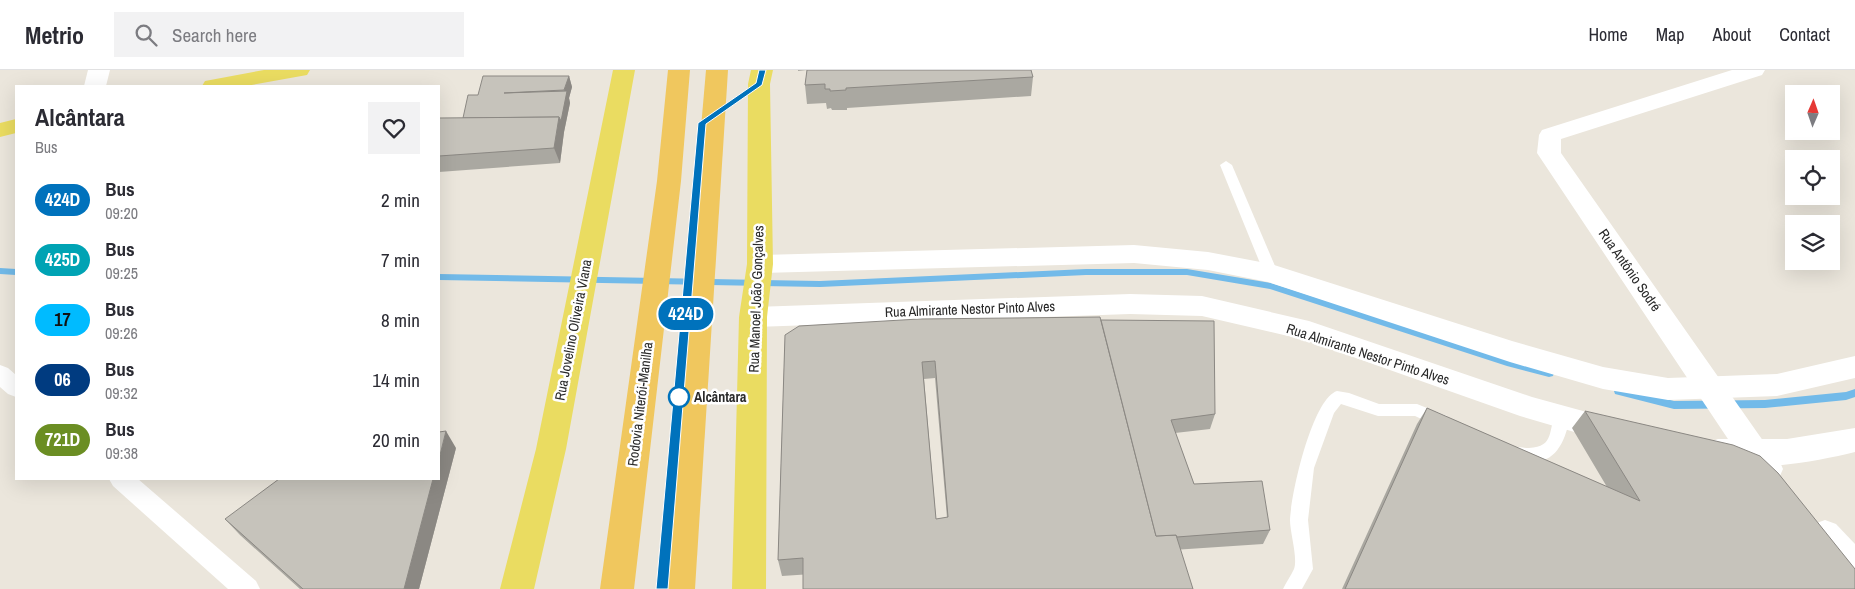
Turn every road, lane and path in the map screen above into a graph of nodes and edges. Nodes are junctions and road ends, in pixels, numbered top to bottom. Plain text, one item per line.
1 (99, 70) edge
2 (299, 70) edge
3 (624, 70) edge
4 (678, 70) edge
5 (717, 70) edge
6 (762, 70) edge
7 (1754, 70) edge
8 (95, 85) edge
9 (218, 85) edge
10 (15, 126) edge
11 (0, 130) edge
12 (1226, 165) dead end
13 (759, 269) junction
14 (1271, 273) junction
15 (754, 312) junction
16 (1855, 367) edge
17 (0, 374) edge
18 (15, 387) edge
19 (1712, 390) junction
20 (1562, 417) junction
21 (1460, 429) edge
22 (1640, 438) edge
23 (1855, 440) edge
24 (1503, 448) edge
25 (1694, 450) edge
26 (1755, 454) junction
27 (122, 480) edge
28 (1855, 568) edge
29 (247, 589) edge
30 (517, 589) edge
31 (617, 589) edge
32 (678, 589) edge
33 (749, 589) edge
34 (1292, 589) edge

1 - 8 street
2 - 9 main road
3 - 30 main road, Rua Jovelino Oliveira Viana
4 - 31 highway, Rodovia Niterói-Manilha
5 - 32 highway
6 - 13 main road, Rua Manoel João Gonçalves
7 - 19 street, Rua Antônio Sodré
10 - 11 main road
12 - 14 lane
13 - 14 street
13 - 15 main road, Rua Manoel João Gonçalves
14 - 19 street
15 - 20 street, Rua Almirante Nestor Pinto Alves
15 - 33 main road, Rua Manoel João Gonçalves
16 - 19 street
17 - 18 street
19 - 26 street, Rua Antônio Sodré
20 - 22 street, Rua Almirante Nestor Pinto Alves
20 - 24 lane
21 - 34 lane
23 - 26 street
25 - 26 street
26 - 28 street, Rua Antônio Sodré
27 - 29 street

